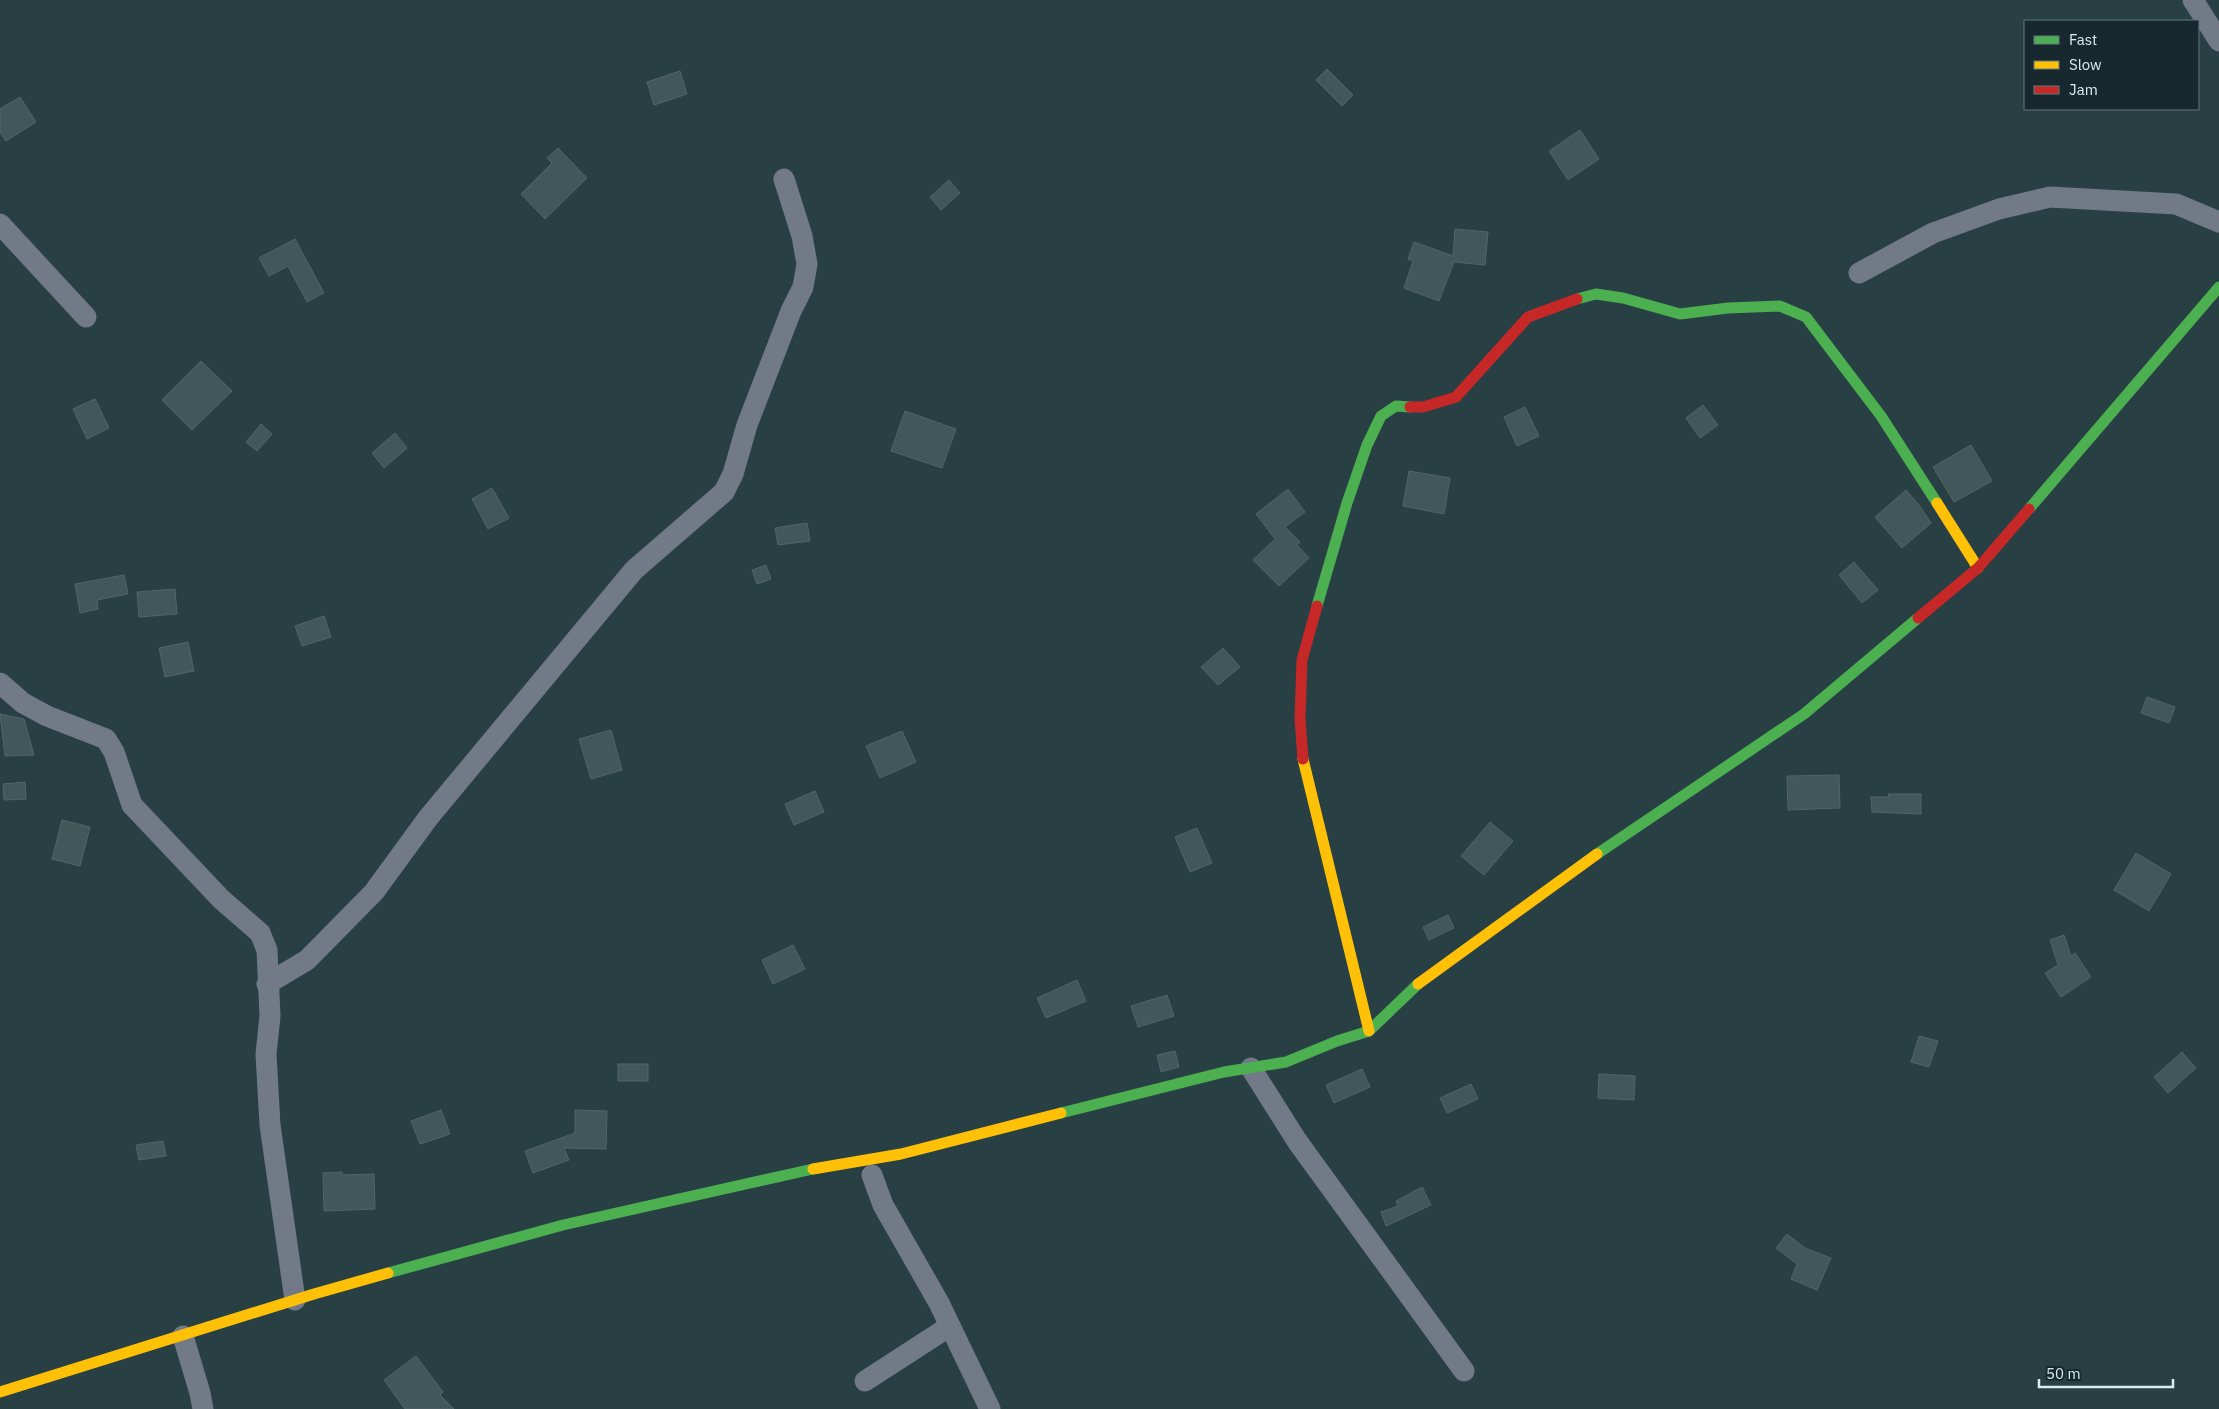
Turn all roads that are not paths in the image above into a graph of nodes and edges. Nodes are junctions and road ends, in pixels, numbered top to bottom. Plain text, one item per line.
1 (2193, 0) edge
2 (2219, 41) edge
3 (784, 179) dead end
4 (2219, 222) edge
5 (0, 224) edge
6 (1859, 273) dead end
7 (2219, 287) edge
8 (86, 317) dead end
9 (1978, 568) junction
10 (0, 684) edge
11 (267, 984) junction
12 (1370, 1031) junction
13 (1250, 1068) junction
14 (901, 1154) junction
15 (833, 1164) junction
16 (872, 1175) junction
17 (296, 1300) junction
18 (950, 1326) junction
19 (183, 1336) junction
20 (1464, 1371) dead end
21 (865, 1381) dead end
22 (0, 1392) edge
23 (203, 1409) edge
24 (990, 1409) edge

1 - 2 street
3 - 11 street
4 - 6 street
5 - 8 street
7 - 9 street
9 - 12 street
9 - 12 street
10 - 11 street
11 - 17 street
12 - 13 street
13 - 14 street
13 - 20 street
14 - 15 street
14 - 16 street
15 - 16 street
15 - 17 street
16 - 18 street
17 - 19 street
18 - 21 street
18 - 24 street
19 - 22 street
19 - 23 street

